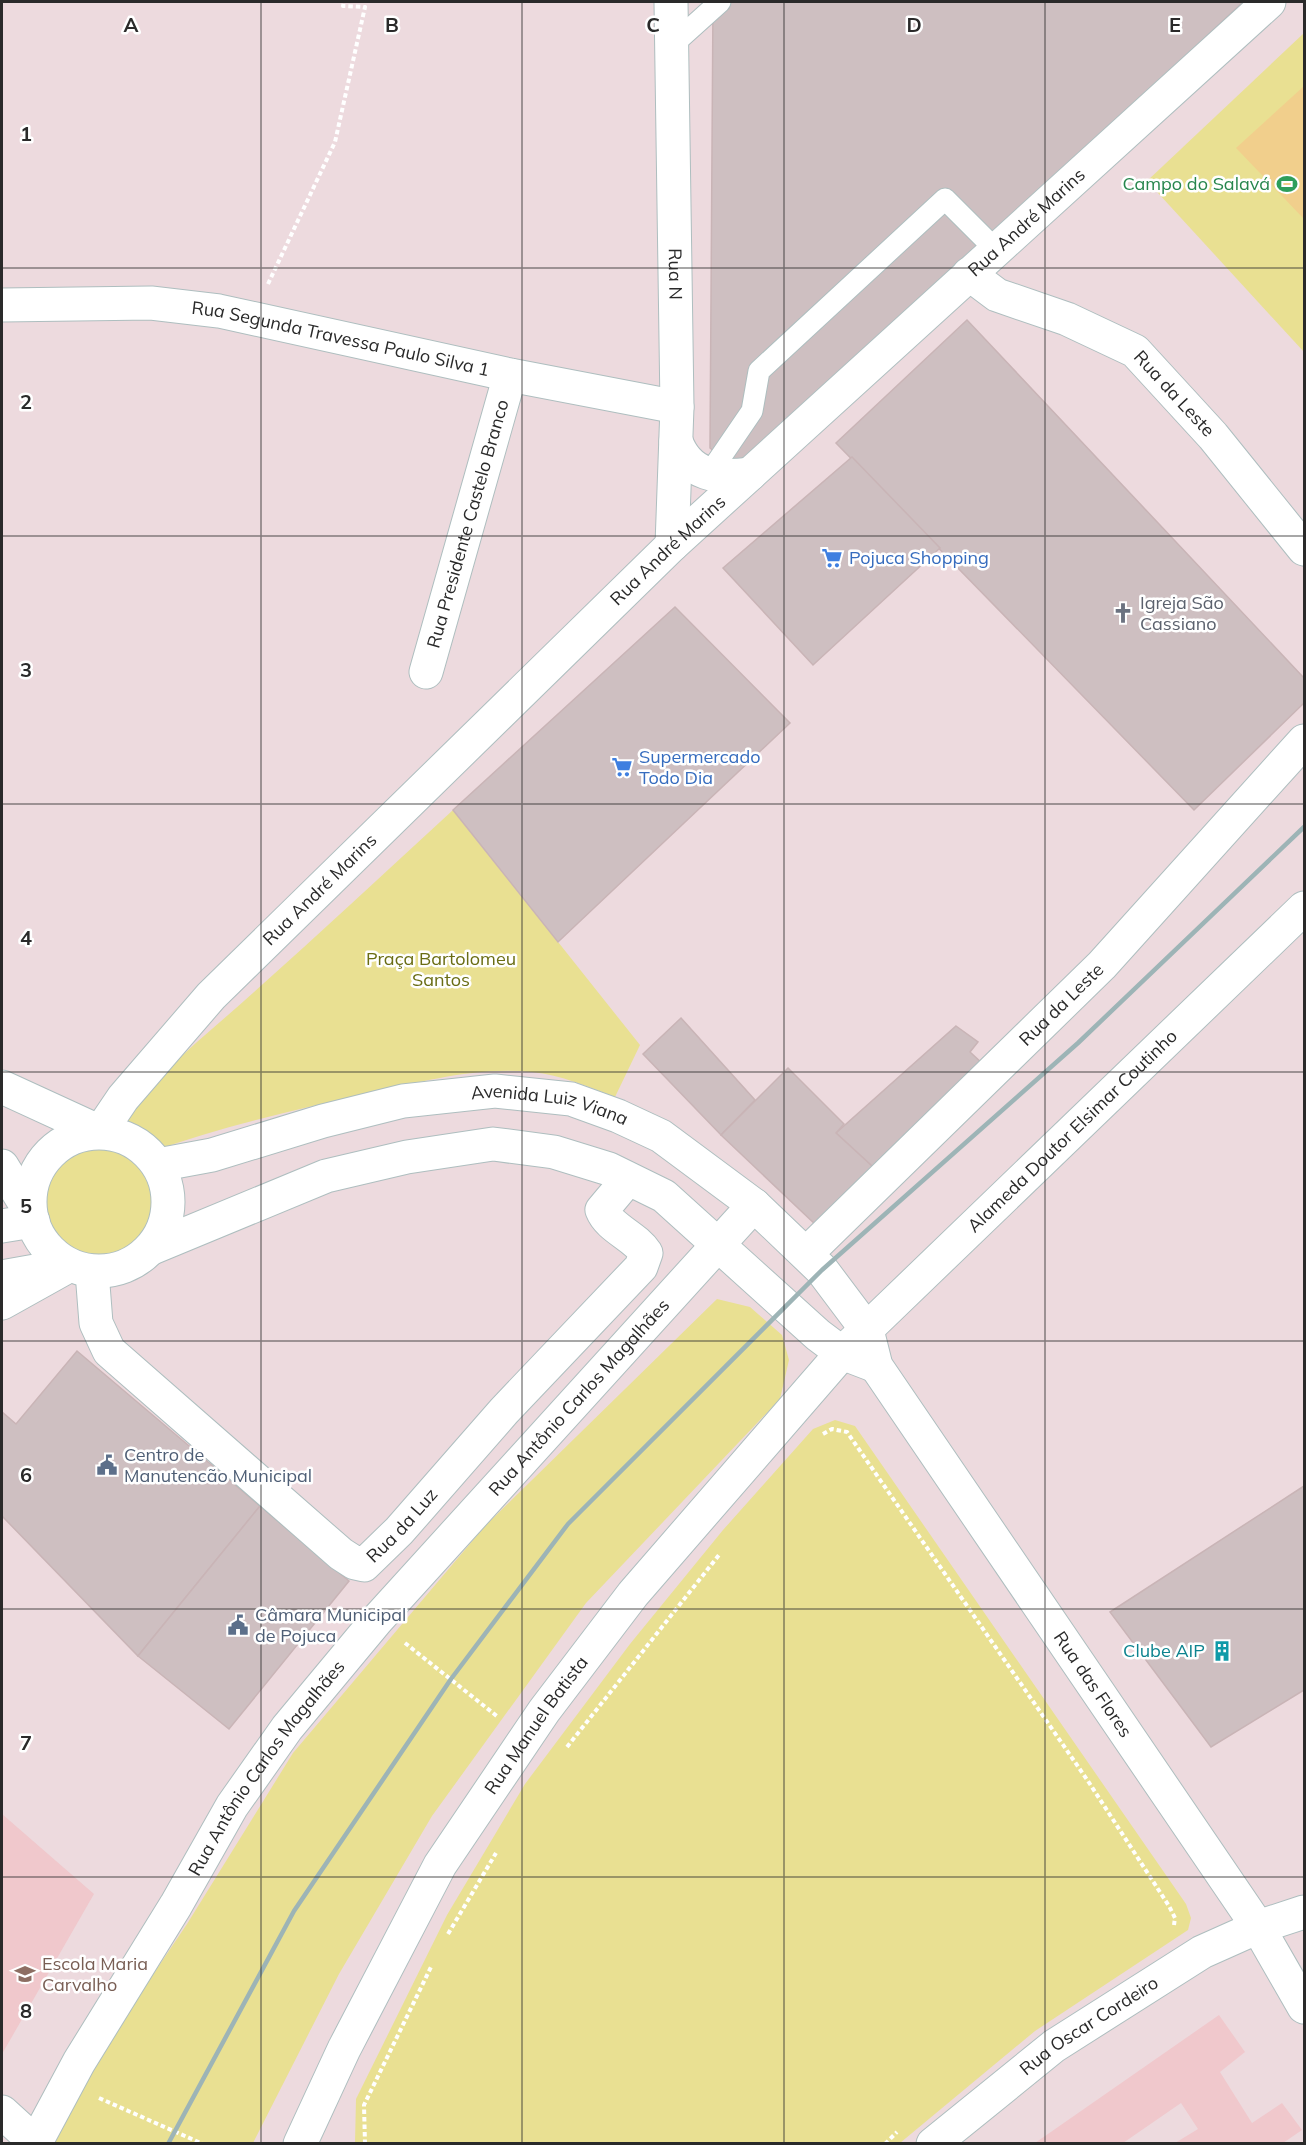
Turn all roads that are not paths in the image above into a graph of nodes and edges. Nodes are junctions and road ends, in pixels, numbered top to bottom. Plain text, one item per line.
1 (671, 2) edge
2 (720, 2) edge
3 (1269, 2) edge
4 (670, 47) junction
5 (996, 250) junction
6 (969, 274) junction
7 (2, 305) edge
8 (510, 375) junction
9 (677, 407) junction
10 (676, 441) junction
11 (709, 474) junction
12 (750, 474) junction
13 (672, 545) junction
14 (1305, 549) edge
15 (426, 672) dead end
16 (1305, 741) edge
17 (1305, 908) edge
18 (2, 1087) edge
19 (100, 1132) junction
20 (159, 1165) junction
21 (2, 1166) edge
22 (628, 1179) junction
23 (754, 1204) junction
24 (21, 1219) edge
25 (717, 1242) junction
26 (152, 1248) junction
27 (806, 1254) junction
28 (81, 1269) junction
29 (2, 1276) edge
30 (2, 1302) edge
31 (867, 1329) junction
32 (842, 1353) junction
33 (876, 1366) junction
34 (1305, 1912) edge
35 (1258, 1927) junction
36 (1305, 2007) edge
37 (2, 2112) edge
38 (36, 2143) edge
39 (300, 2144) edge
40 (933, 2144) edge

1 - 4 street, Rua N
2 - 4 lane
3 - 5 street, Rua André Marins
4 - 9 street, Rua N
5 - 6 street, Rua André Marins
5 - 11 lane
6 - 12 street, Rua André Marins
6 - 14 street, Rua da Leste
7 - 8 street, Rua Segunda Travessa Paulo Silva 1
8 - 9 street, Rua Segunda Travessa Paulo Silva 1
8 - 15 street, Rua Presidente Castelo Branco
9 - 10 street, Rua N
10 - 11 street
10 - 13 street, Rua N
11 - 12 street
12 - 13 street, Rua André Marins
13 - 19 street, Rua André Marins
16 - 27 street, Rua da Leste
17 - 31 street, Alameda Doutor Elsimar Coutinho
18 - 19 street
19 - 20 street
19 - 24 street
20 - 23 street, Avenida Luiz Viana
20 - 26 street
21 - 24 street
22 - 25 street
22 - 26 street
22 - 28 street, Rua da Luz
23 - 25 street, Rua Antônio Carlos Magalhães
23 - 27 street, Avenida Luiz Viana
24 - 28 street
25 - 32 street
25 - 38 street, Rua Antônio Carlos Magalhães
26 - 28 street
27 - 31 street, Avenida Luiz Viana
28 - 29 street
28 - 30 street
31 - 32 street, Alameda Doutor Elsimar Coutinho
31 - 33 street
32 - 33 street
32 - 39 street, Rua Manuel Batista
33 - 35 street, Rua das Flores
34 - 35 street, Rua Oscar Cordeiro
35 - 36 street, Rua das Flores
35 - 40 street, Rua Oscar Cordeiro
37 - 38 street

